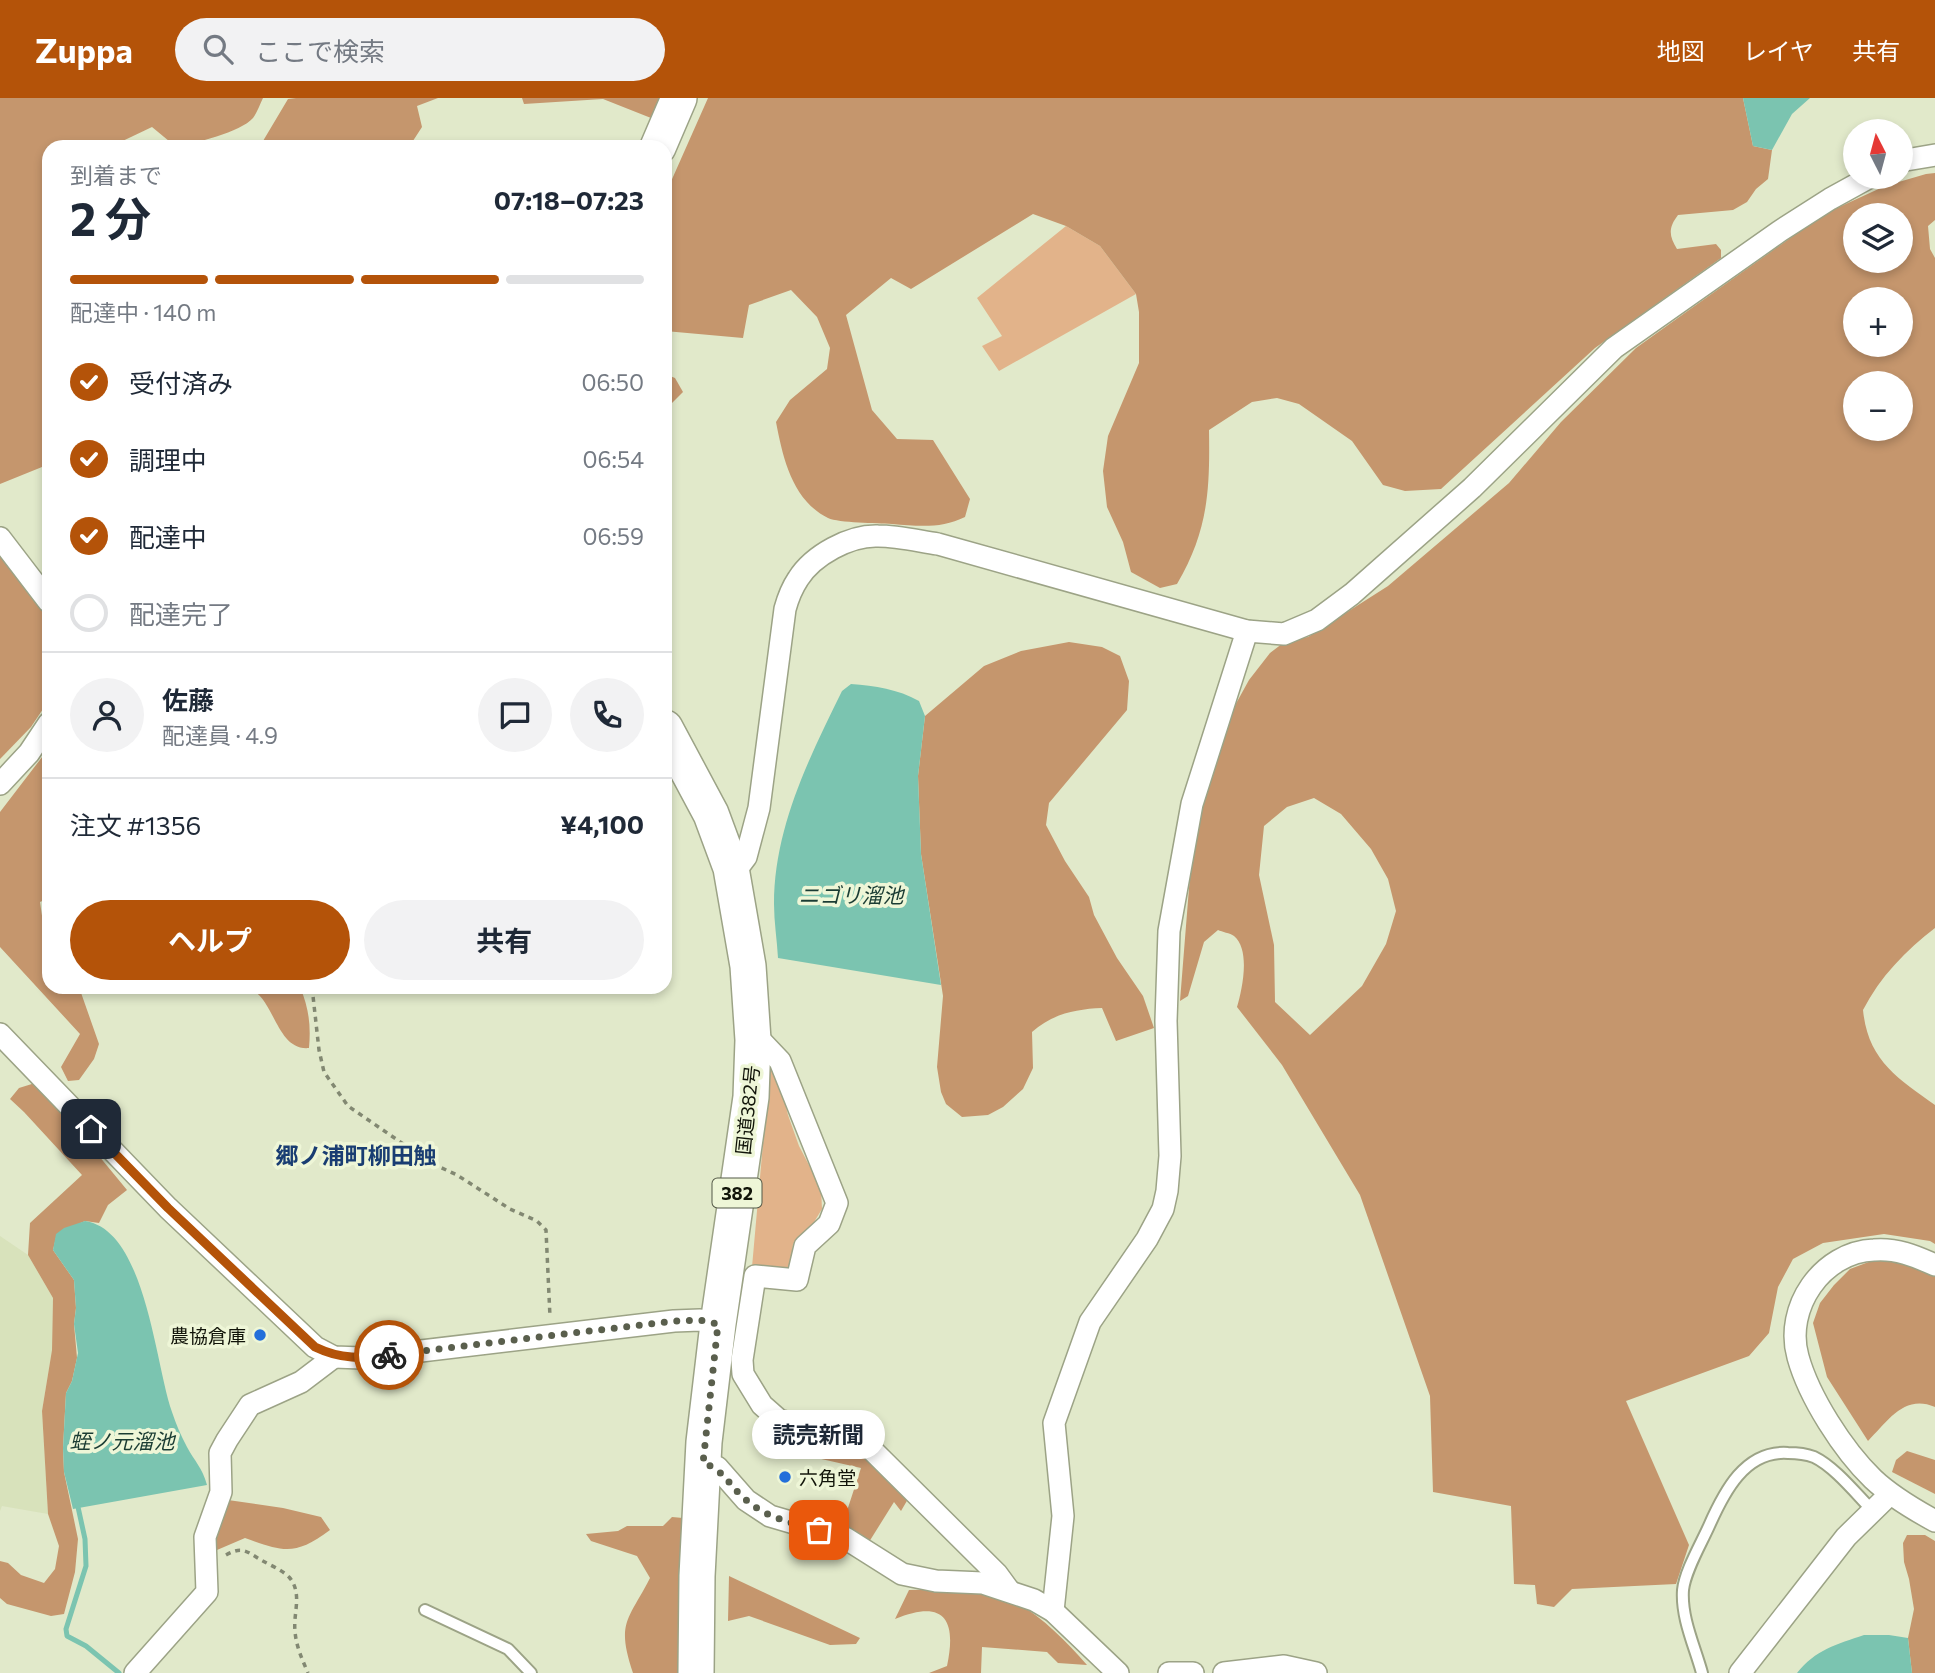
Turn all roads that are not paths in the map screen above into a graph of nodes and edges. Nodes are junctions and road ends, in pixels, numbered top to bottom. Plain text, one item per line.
1 (679, 98) edge
2 (661, 140) edge
3 (1935, 155) edge
4 (1913, 159) edge
5 (1848, 189) edge
6 (0, 538) edge
7 (42, 593) edge
8 (1247, 631) junction
9 (42, 734) edge
10 (672, 742) edge
11 (0, 784) edge
12 (731, 868) junction
13 (0, 1034) edge
14 (753, 1040) junction
15 (1935, 1265) edge
16 (718, 1324) junction
17 (334, 1357) junction
18 (703, 1463) junction
19 (1890, 1494) junction
20 (1873, 1511) junction
21 (1935, 1521) edge
22 (1008, 1590) junction
23 (425, 1610) dead end
24 (1053, 1611) junction
25 (1111, 1670) edge
26 (135, 1673) edge
27 (531, 1673) edge
28 (696, 1673) edge
29 (1169, 1673) edge
30 (1193, 1673) edge
31 (1224, 1673) edge
32 (1316, 1673) edge
33 (1702, 1673) edge
34 (1740, 1673) edge

1 - 2 highway
3 - 4 street
5 - 8 street
6 - 7 street
8 - 12 street
8 - 24 street
9 - 11 street
10 - 12 highway, 国道382号 / 382
12 - 14 highway, 国道382号 / 382
13 - 17 street
14 - 16 highway, 国道382号 / 382
14 - 22 street
15 - 19 street
16 - 17 street
16 - 18 highway, 国道382号 / 382
17 - 26 street
18 - 22 street
18 - 28 highway, 国道382号 / 382
19 - 20 street
19 - 21 street
20 - 33 lane
20 - 34 street
22 - 24 street
23 - 27 lane
24 - 25 street
29 - 30 street
31 - 32 street

